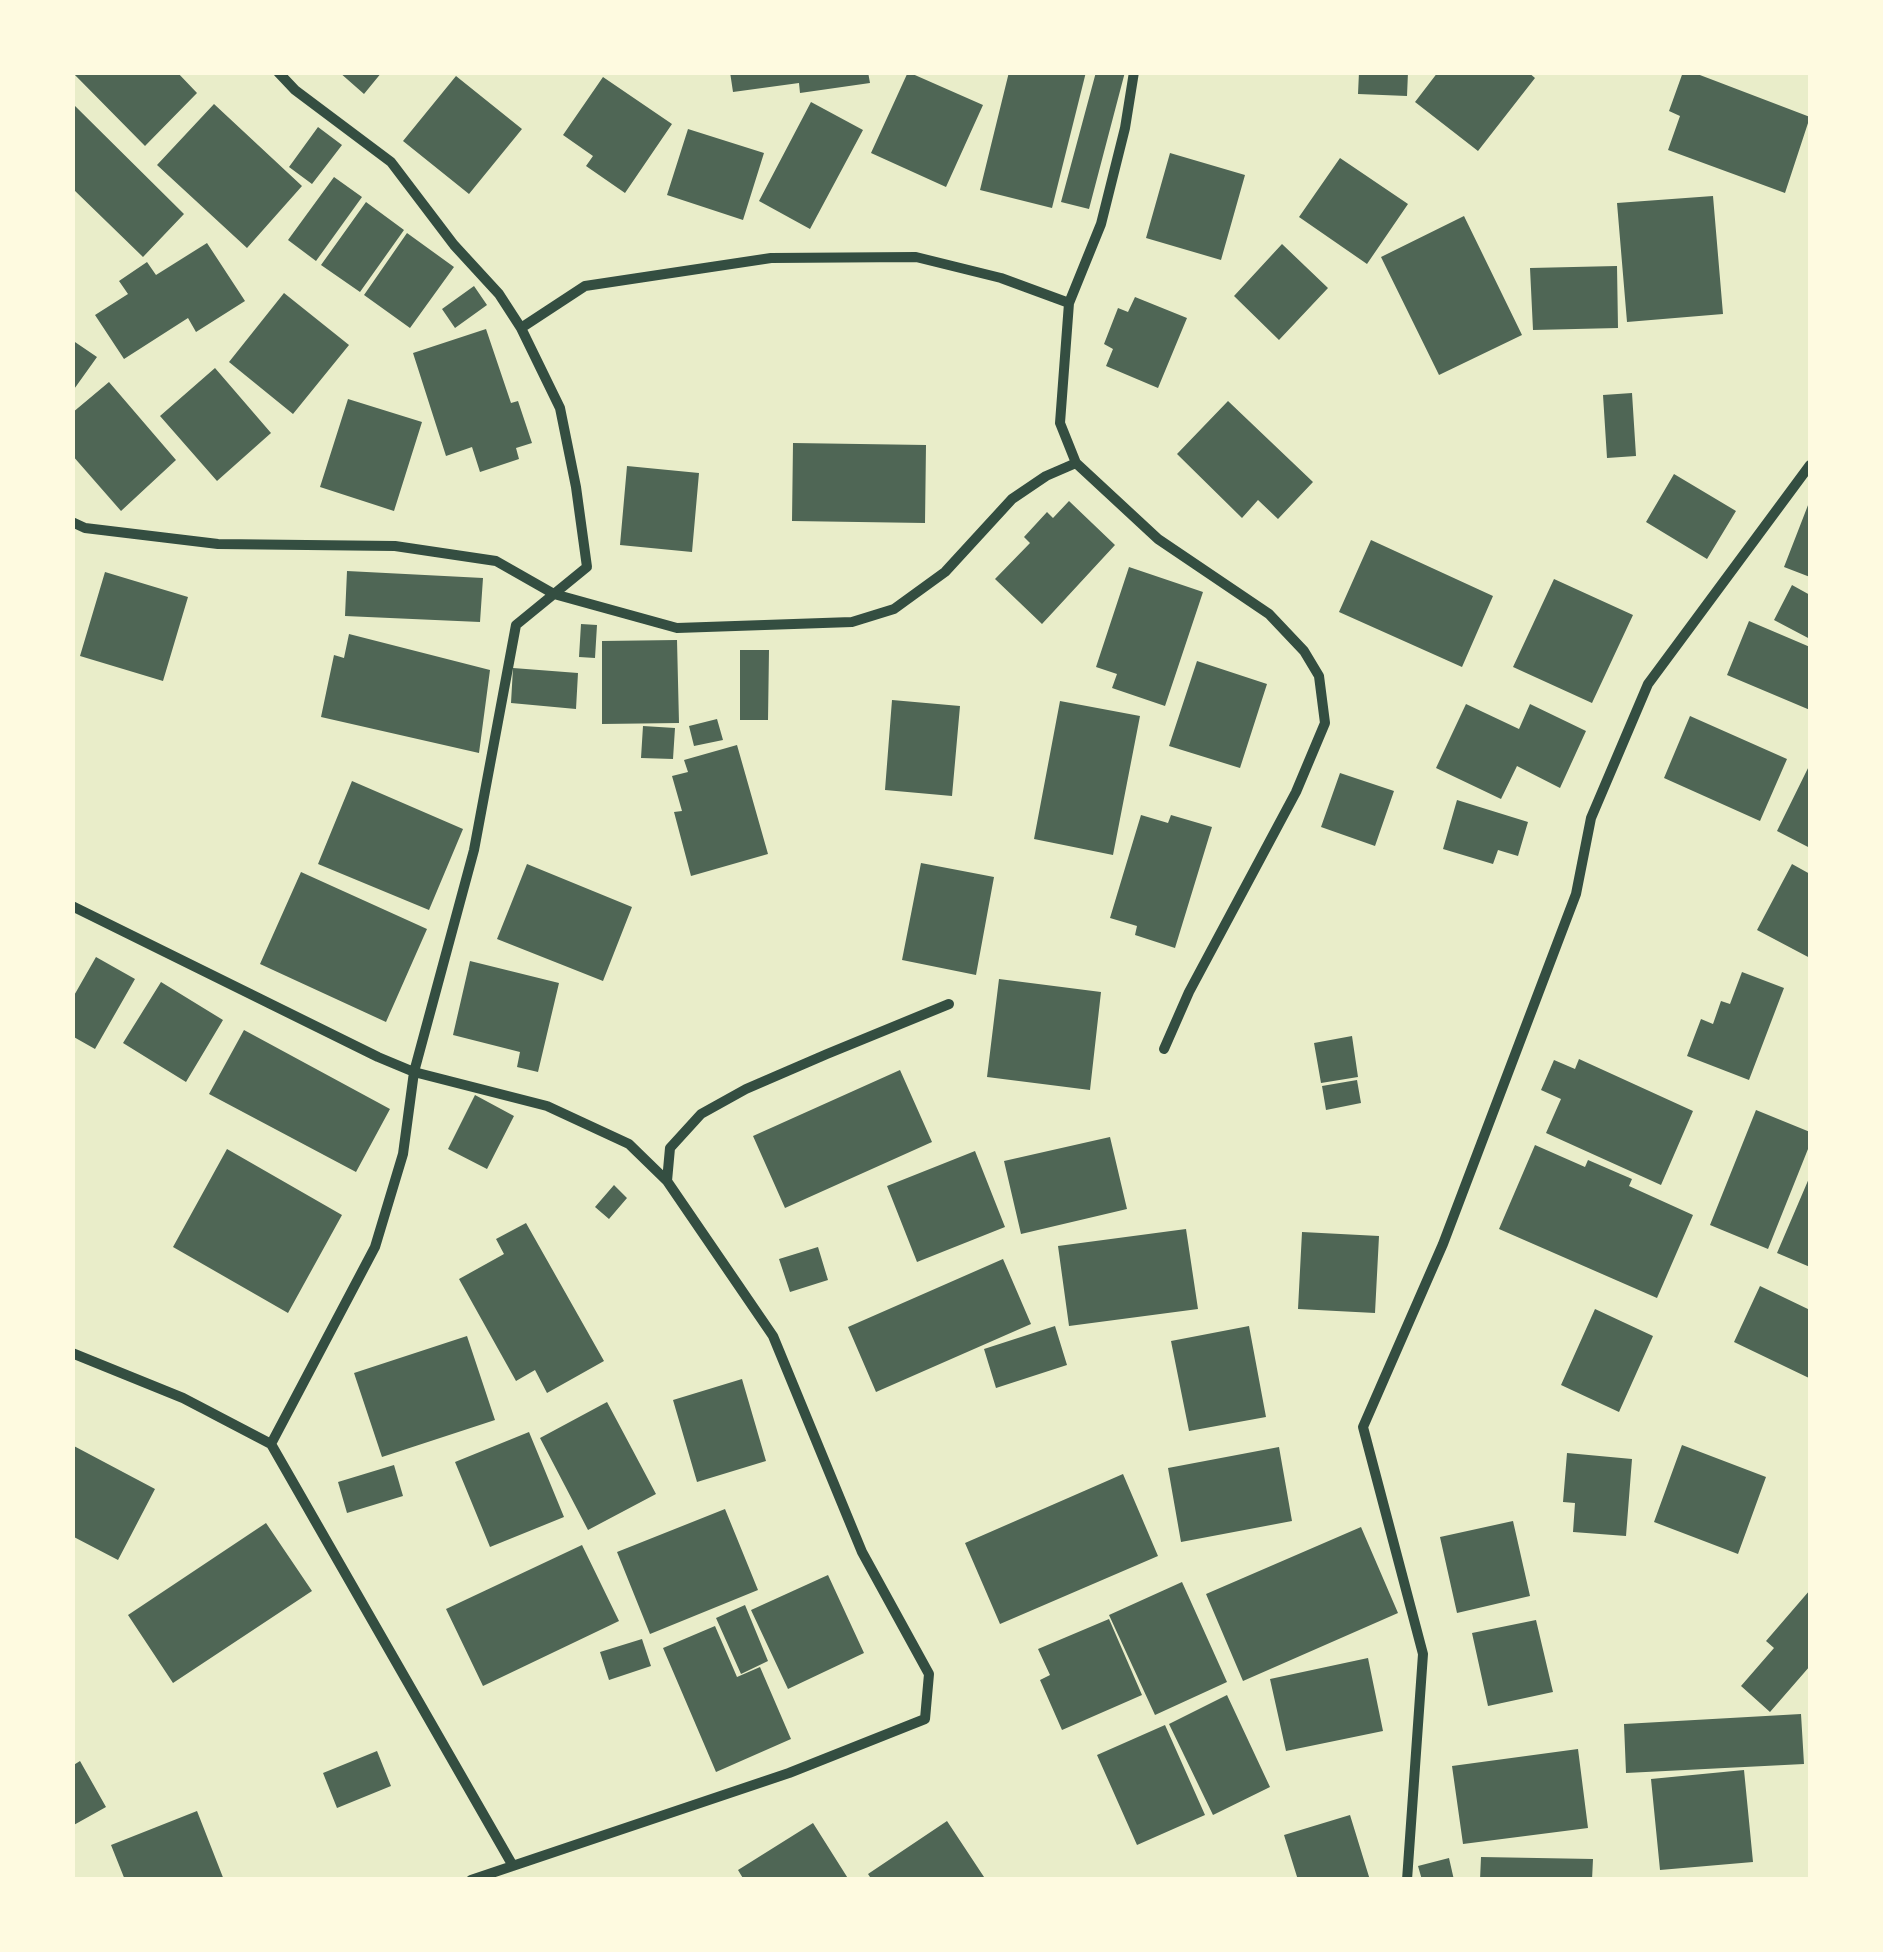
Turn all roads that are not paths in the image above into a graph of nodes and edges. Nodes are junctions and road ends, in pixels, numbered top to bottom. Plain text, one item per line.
1 (278, 72) edge
2 (1134, 72) edge
3 (1070, 303) junction
4 (521, 328) junction
5 (1076, 463) junction
6 (1810, 465) edge
7 (72, 522) edge
8 (554, 594) junction
9 (72, 906) edge
10 (949, 1004) dead end
11 (1164, 1049) dead end
12 (414, 1072) junction
13 (667, 1180) junction
14 (72, 1353) edge
15 (271, 1444) junction
16 (513, 1866) junction
17 (472, 1880) edge
18 (1407, 1880) edge

1 - 4 street
2 - 3 street
3 - 4 street
3 - 5 street
4 - 8 street
5 - 8 street
5 - 11 street
6 - 18 street
7 - 8 street
8 - 12 street
9 - 12 street
10 - 13 street
12 - 13 street
12 - 15 street
13 - 16 street
14 - 15 street
15 - 16 street
16 - 17 street

